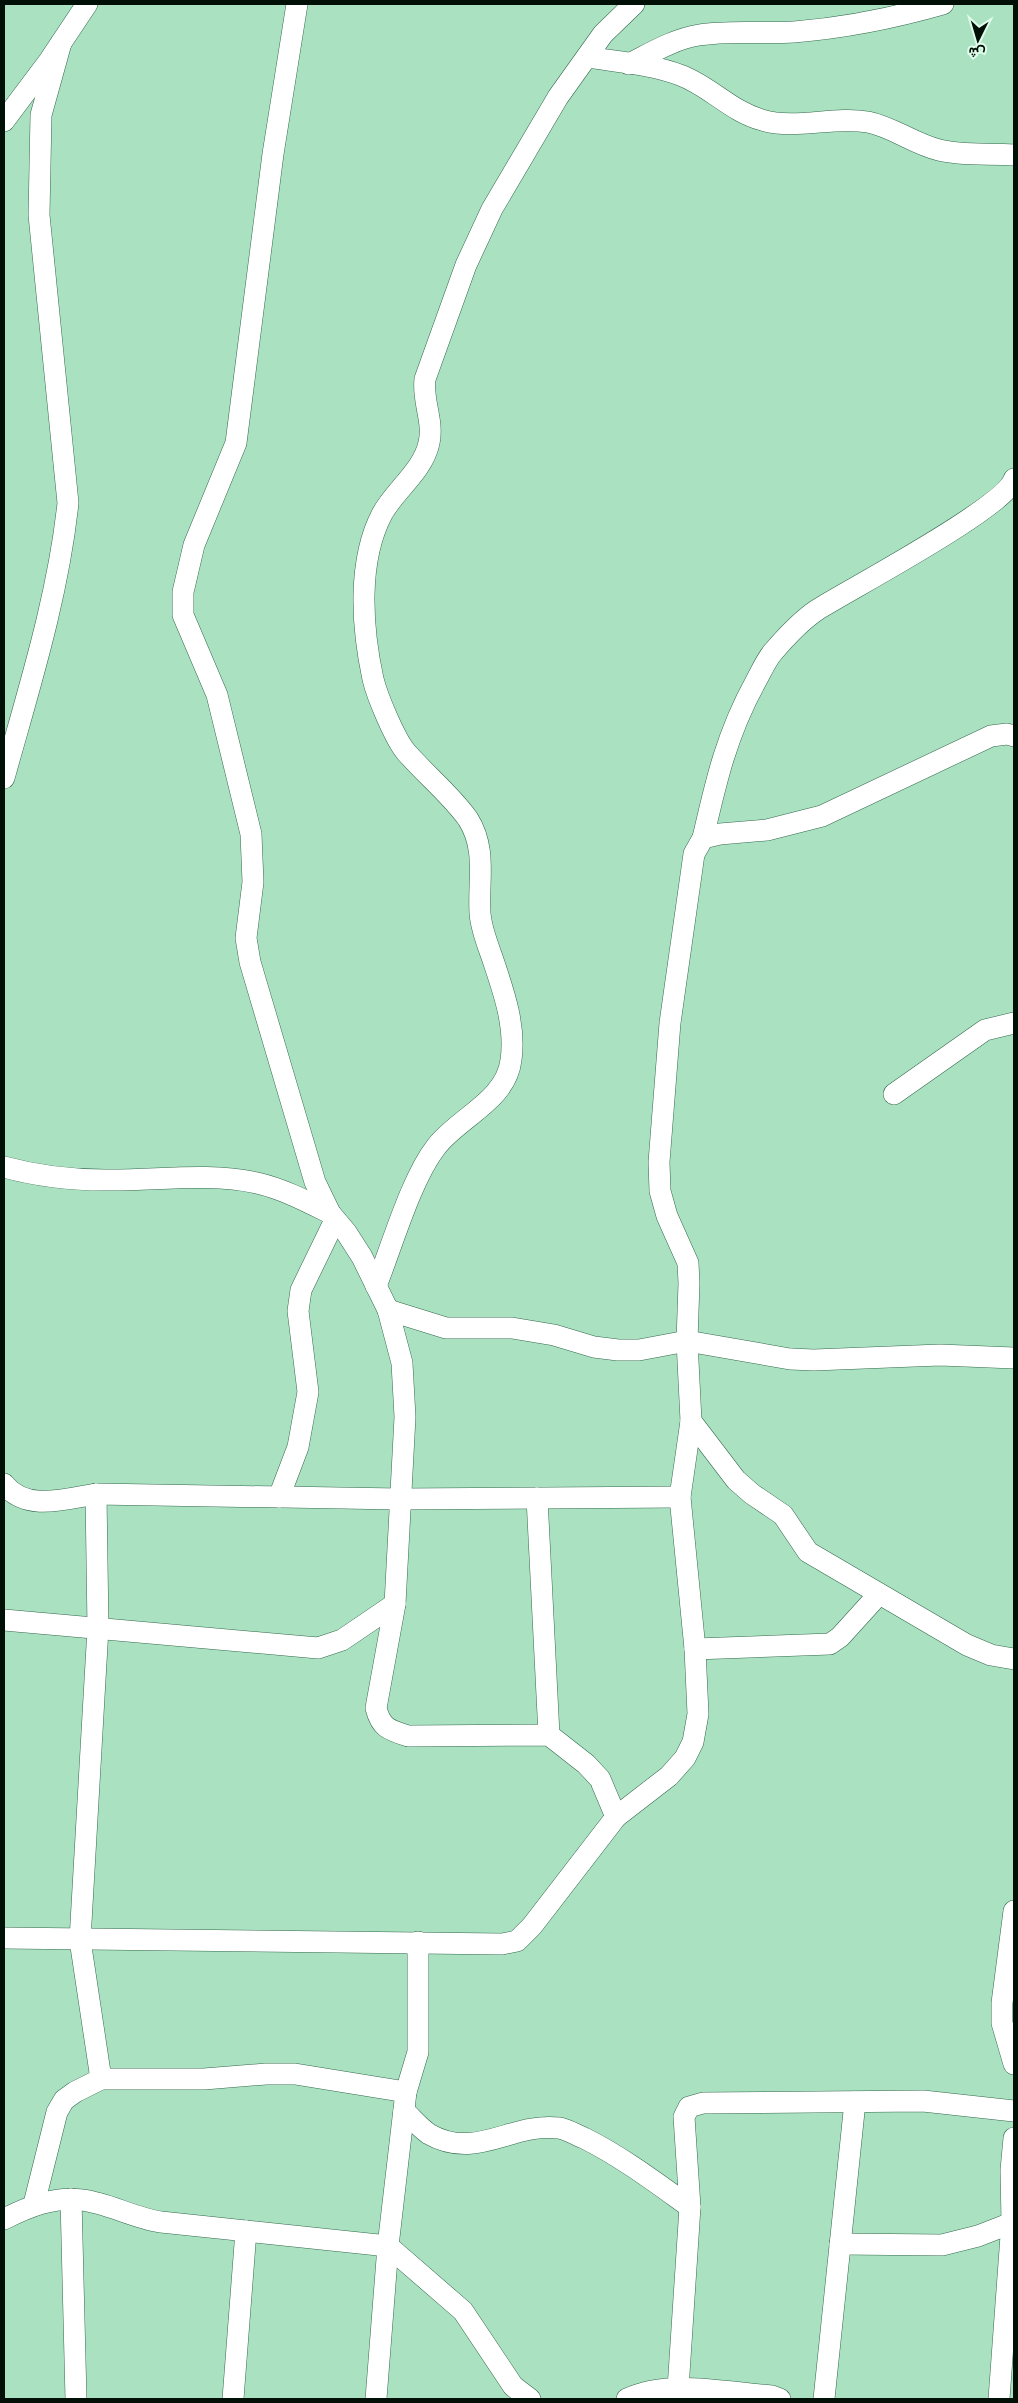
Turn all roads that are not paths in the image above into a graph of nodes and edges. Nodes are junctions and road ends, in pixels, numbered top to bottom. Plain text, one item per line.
1 (87, 4) edge
2 (297, 4) edge
3 (634, 4) edge
4 (943, 4) edge
5 (61, 43) junction
6 (586, 57) junction
7 (629, 64) junction
8 (4, 120) edge
9 (1014, 154) edge
10 (1014, 479) edge
11 (1014, 736) edge
12 (4, 778) edge
13 (703, 838) junction
14 (1014, 1023) edge
15 (894, 1094) dead end
16 (4, 1167) edge
17 (333, 1217) junction
18 (376, 1286) junction
19 (388, 1310) junction
20 (687, 1341) junction
21 (1014, 1358) edge
22 (691, 1421) junction
23 (4, 1484) edge
24 (96, 1494) junction
25 (279, 1497) junction
26 (680, 1497) junction
27 (399, 1498) junction
28 (537, 1498) junction
29 (880, 1594) junction
30 (395, 1604) junction
31 (4, 1620) edge
32 (98, 1628) junction
33 (696, 1649) junction
34 (1014, 1659) edge
35 (549, 1735) junction
36 (616, 1816) junction
37 (1014, 1911) edge
38 (4, 1938) edge
39 (80, 1940) junction
40 (418, 1942) junction
41 (1014, 2064) edge
42 (101, 2079) junction
43 (405, 2102) junction
44 (855, 2102) junction
45 (1014, 2112) edge
46 (1014, 2138) edge
47 (71, 2199) junction
48 (34, 2204) junction
49 (690, 2207) junction
50 (4, 2219) edge
51 (1013, 2222) edge
52 (246, 2231) junction
53 (840, 2244) junction
54 (388, 2246) junction
55 (678, 2389) junction
56 (76, 2399) edge
57 (234, 2399) edge
58 (376, 2399) edge
59 (530, 2399) edge
60 (627, 2399) edge
61 (780, 2399) edge
62 (824, 2399) edge
63 (999, 2399) edge

1 - 5 street
2 - 17 street
3 - 6 street
4 - 7 street
5 - 8 street
5 - 12 street
6 - 7 street
6 - 18 street
7 - 9 street
10 - 13 street
11 - 13 street
13 - 20 street
14 - 15 street
16 - 17 street
17 - 18 street
17 - 25 street
18 - 19 street
19 - 20 street
19 - 27 street
20 - 21 street
20 - 22 street
22 - 26 street
22 - 29 street
23 - 24 street
24 - 25 street
24 - 32 street
25 - 27 street
26 - 28 street
26 - 33 street
27 - 28 street
27 - 30 street
28 - 35 street
29 - 33 street
29 - 34 street
30 - 32 street
30 - 35 street
31 - 32 street
32 - 39 street
33 - 36 street
35 - 36 street
36 - 40 street
37 - 41 street
38 - 39 street
39 - 40 street
39 - 42 street
40 - 43 street
42 - 43 street
42 - 48 street
43 - 49 street
43 - 54 street
44 - 45 street
44 - 49 street
44 - 53 street
46 - 51 street
47 - 48 street
47 - 52 street
47 - 56 street
48 - 50 street
49 - 55 street
51 - 53 street
51 - 63 street
52 - 54 street
52 - 57 street
53 - 62 street
54 - 58 street
54 - 59 street
55 - 60 street
55 - 61 street

